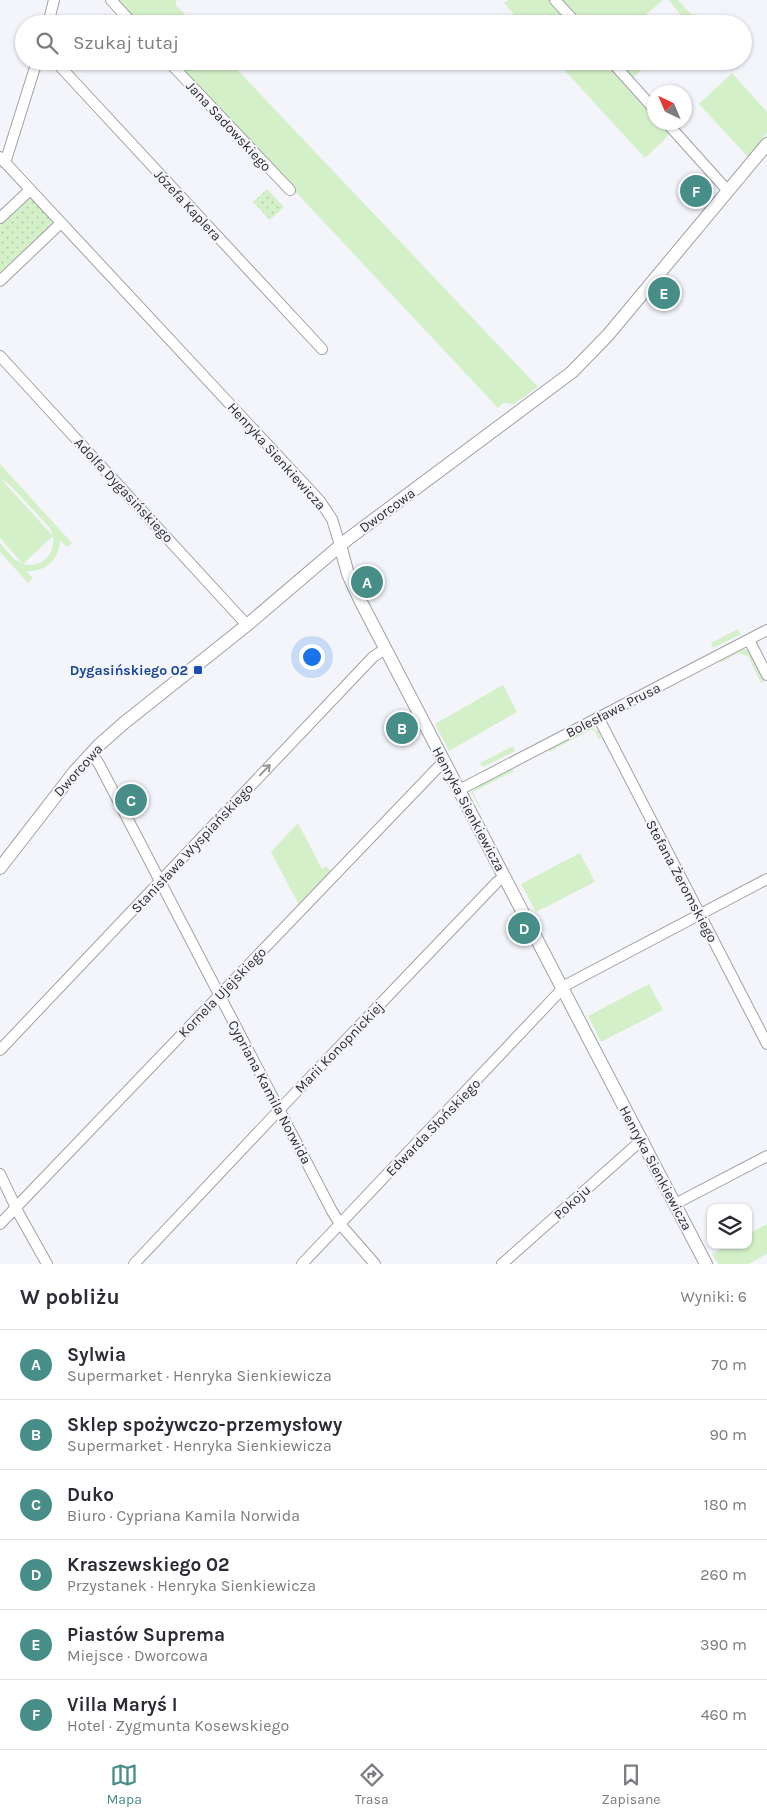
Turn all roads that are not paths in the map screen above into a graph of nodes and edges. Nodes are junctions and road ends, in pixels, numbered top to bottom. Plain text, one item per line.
1 (54, 0) edge
2 (111, 0) edge
3 (555, 0) edge
4 (50, 15) edge
5 (125, 15) edge
6 (569, 15) edge
7 (34, 70) edge
8 (63, 70) edge
9 (71, 70) edge
10 (177, 70) edge
11 (619, 70) edge
12 (647, 101) edge
13 (673, 130) edge
14 (767, 144) edge
15 (3, 160) edge
16 (30, 190) junction
17 (290, 190) dead end
18 (728, 191) junction
19 (0, 218) edge
20 (61, 223) junction
21 (235, 246) dead end
22 (0, 281) edge
23 (322, 349) dead end
24 (0, 356) edge
25 (340, 545) junction
26 (248, 624) junction
27 (767, 630) edge
28 (748, 640) junction
29 (385, 649) junction
30 (767, 675) edge
31 (598, 717) junction
32 (91, 754) junction
33 (444, 761) junction
34 (459, 790) junction
35 (0, 868) edge
36 (504, 877) junction
37 (767, 879) edge
38 (160, 882) junction
39 (700, 914) junction
40 (563, 989) junction
41 (219, 995) junction
42 (767, 1044) edge
43 (0, 1050) edge
44 (279, 1110) junction
45 (642, 1141) junction
46 (767, 1156) edge
47 (0, 1174) edge
48 (675, 1204) junction
49 (16, 1206) junction
50 (0, 1224) edge
51 (340, 1224) junction
52 (47, 1264) edge
53 (134, 1264) edge
54 (302, 1264) edge
55 (375, 1264) edge
56 (502, 1264) edge
57 (706, 1264) edge

1 - 4 street
2 - 5 street
3 - 6 street
7 - 15 street
8 - 23 street, Józefa Kaplera
9 - 21 street, Józefa Kaplera
10 - 17 street, Jana Sadowskiego
11 - 12 street
13 - 18 street
14 - 18 street, Dworcowa
15 - 16 street, Henryka Sienkiewicza
16 - 19 street
16 - 20 street, Henryka Sienkiewicza
18 - 25 street, Dworcowa
20 - 22 street
20 - 25 street, Henryka Sienkiewicza
24 - 26 street, Adolfa Dygasińskiego
25 - 26 street, Dworcowa
25 - 29 street, Henryka Sienkiewicza
26 - 32 street, Dworcowa
27 - 28 street, Bolesława Prusa
28 - 30 street
28 - 31 street, Bolesława Prusa
29 - 33 street, Henryka Sienkiewicza
38 -> 29 street, Stanisława Wyspiańskiego
31 - 34 street, Bolesława Prusa
31 - 39 street, Stefana Żeromskiego
32 - 35 street, Dworcowa
32 - 38 street, Cypriana Kamila Norwida
33 - 34 street, Henryka Sienkiewicza
33 - 41 street, Kornela Ujejskiego
34 - 36 street, Henryka Sienkiewicza
36 - 40 street, Henryka Sienkiewicza
36 - 44 street, Marii Konopnickiej
37 - 39 street, Edwarda Słońskiego
38 - 41 street, Cypriana Kamila Norwida
38 - 43 street, Stanisława Wyspiańskiego
39 - 40 street, Edwarda Słońskiego
39 - 42 street, Stefana Żeromskiego
40 - 45 street, Henryka Sienkiewicza
40 - 51 street, Edwarda Słońskiego
41 - 44 street, Cypriana Kamila Norwida
41 - 49 street, Kornela Ujejskiego
44 - 51 street, Cypriana Kamila Norwida
44 - 53 street, Marii Konopnickiej
45 - 48 street, Henryka Sienkiewicza
45 - 56 street, Pokoju
46 - 48 street
47 - 49 street
48 - 57 street, Henryka Sienkiewicza
49 - 50 street, Kornela Ujejskiego
49 - 52 street
51 - 54 street, Edwarda Słońskiego
51 - 55 street, Cypriana Kamila Norwida

